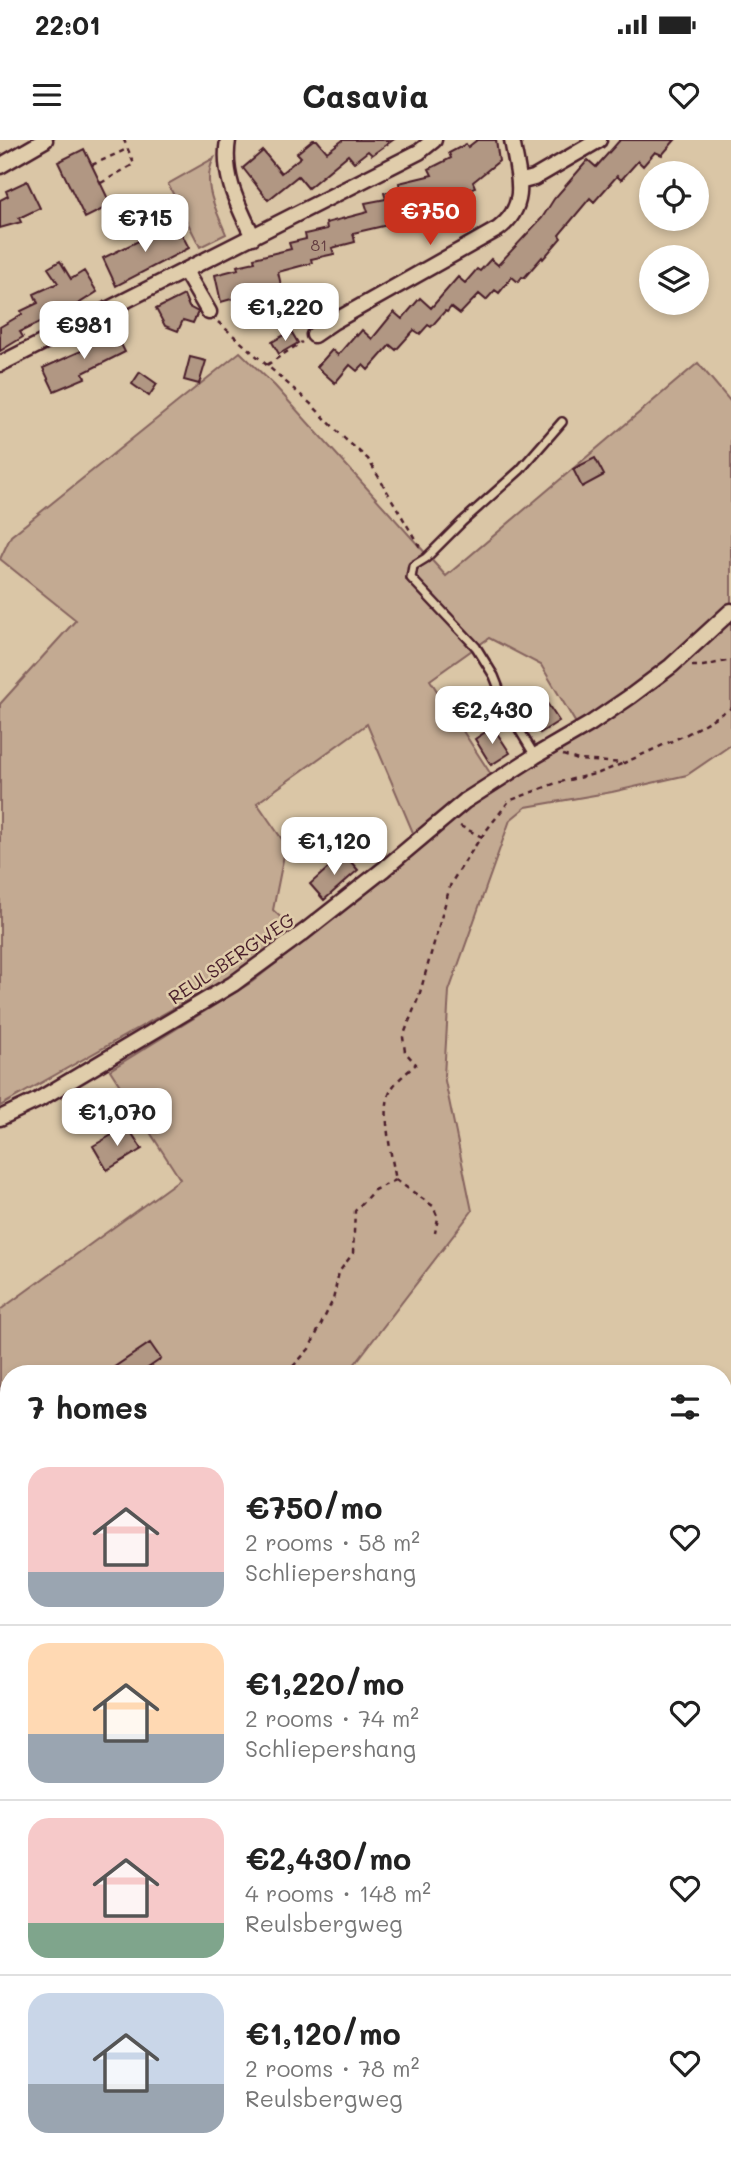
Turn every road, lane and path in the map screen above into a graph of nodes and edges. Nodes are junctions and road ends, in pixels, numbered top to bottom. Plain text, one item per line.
1 (45, 140) edge
2 (124, 140) edge
3 (228, 140) edge
4 (434, 140) edge
5 (512, 140) edge
6 (599, 140) edge
7 (127, 149) junction
8 (92, 165) dead end
9 (0, 166) edge
10 (519, 182) junction
11 (101, 183) dead end
12 (253, 237) junction
13 (184, 271) junction
14 (209, 312) joint
15 (314, 335) joint
16 (0, 364) edge
17 (267, 365) junction
18 (562, 422) dead end
19 (426, 558) junction
20 (731, 611) edge
21 (731, 660) edge
22 (671, 666) junction
23 (731, 708) edge
24 (541, 753) junction
25 (624, 763) junction
26 (444, 819) junction
27 (482, 837) junction
28 (0, 1118) edge
29 (396, 1180) junction
30 (435, 1233) dead end
31 (294, 1365) edge

1 - 9 street
2 - 7 path
3 - 12 street
4 - 12 street
5 - 10 street
6 - 10 street
7 - 8 path
7 - 11 path
10 - 15 street
12 - 13 street
13 - 14 street
13 - 16 street
14 - 17 path
15 - 17 path
17 - 19 path
18 - 19 lane
19 - 24 lane
20 - 22 street, REULSBERGWEG
21 - 22 path
22 - 24 street, REULSBERGWEG
23 - 25 path
24 - 25 path
24 - 26 street, REULSBERGWEG
25 - 27 path
26 - 27 path
26 - 28 street, REULSBERGWEG
27 - 29 path
29 - 30 path
29 - 31 path

